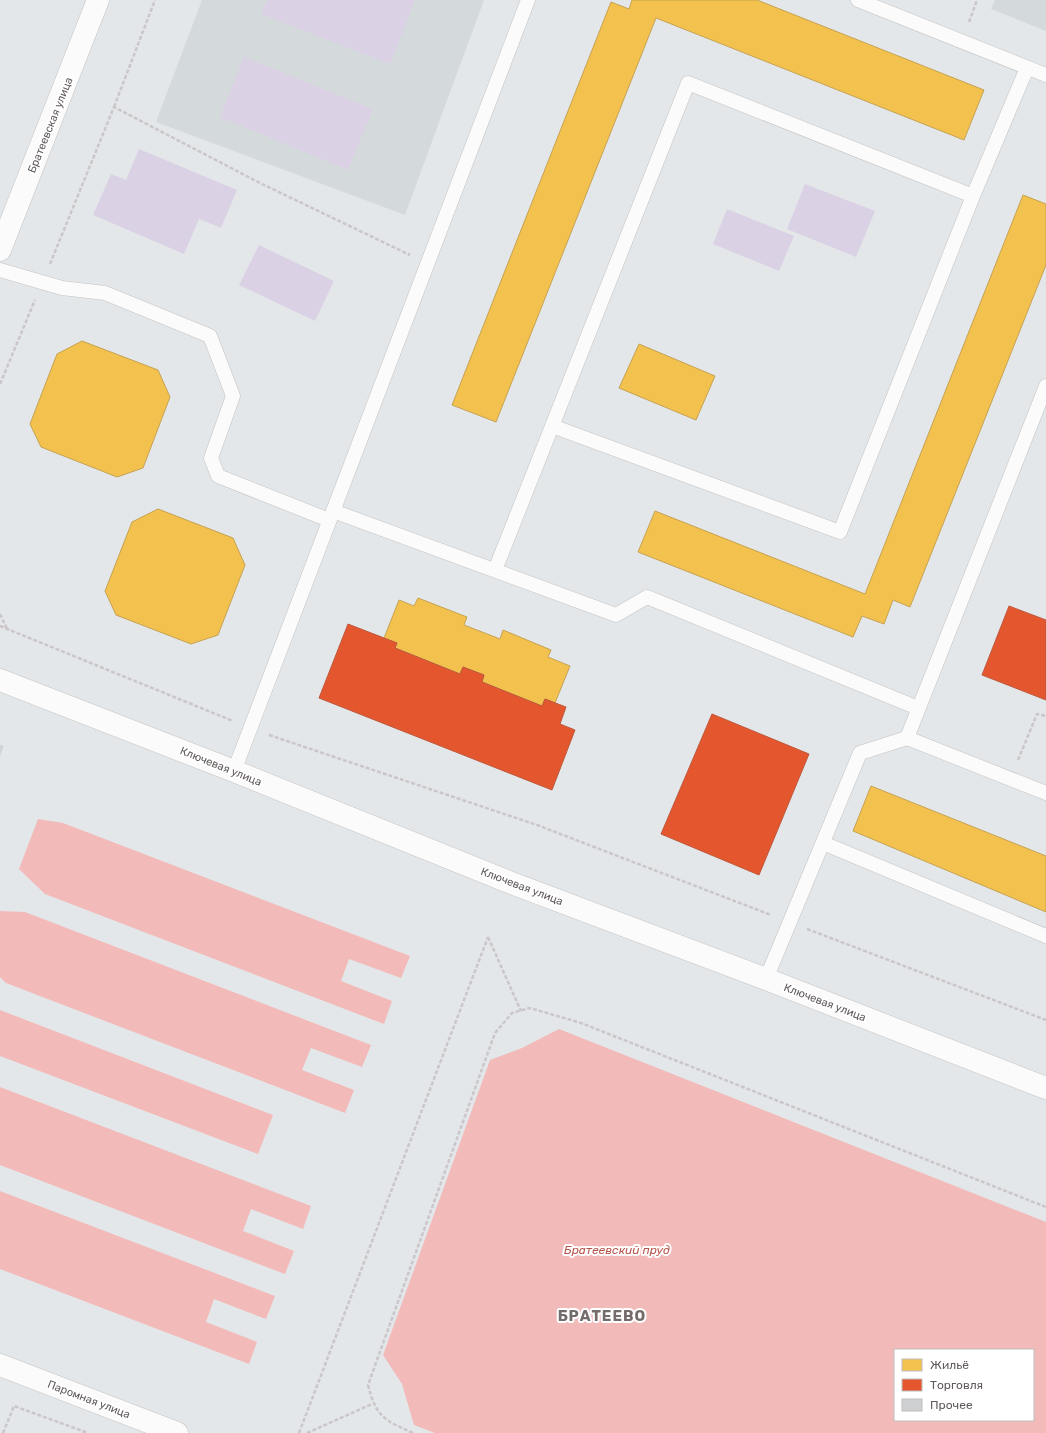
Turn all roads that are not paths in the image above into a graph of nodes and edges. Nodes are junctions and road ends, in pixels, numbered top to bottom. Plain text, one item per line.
1 (98, 0) edge
2 (528, 0) edge
3 (858, 0) edge
4 (1027, 68) junction
5 (1046, 75) edge
6 (973, 196) junction
7 (0, 250) edge
8 (0, 270) edge
9 (1046, 386) edge
10 (552, 426) junction
11 (331, 516) junction
12 (495, 570) junction
13 (0, 680) edge
14 (918, 708) junction
15 (907, 738) junction
16 (234, 771) junction
17 (1046, 793) edge
18 (823, 843) junction
19 (1046, 936) edge
20 (766, 978) junction
21 (1046, 1088) edge
22 (0, 1365) edge
23 (177, 1433) edge

1 - 7 street, Братеевская улица
2 - 11 lane
3 - 4 lane
4 - 5 lane
4 - 6 lane
6 - 10 lane
6 - 10 lane
8 - 11 lane
9 - 14 lane
10 - 12 lane
11 - 12 lane
11 - 16 lane
12 - 14 lane
13 - 16 street, Ключевая улица
14 - 15 lane
15 - 17 lane
15 - 18 lane
16 - 20 street, Ключевая улица
18 - 19 lane
18 - 20 lane
20 - 21 street, Ключевая улица
22 - 23 street, Паромная улица

